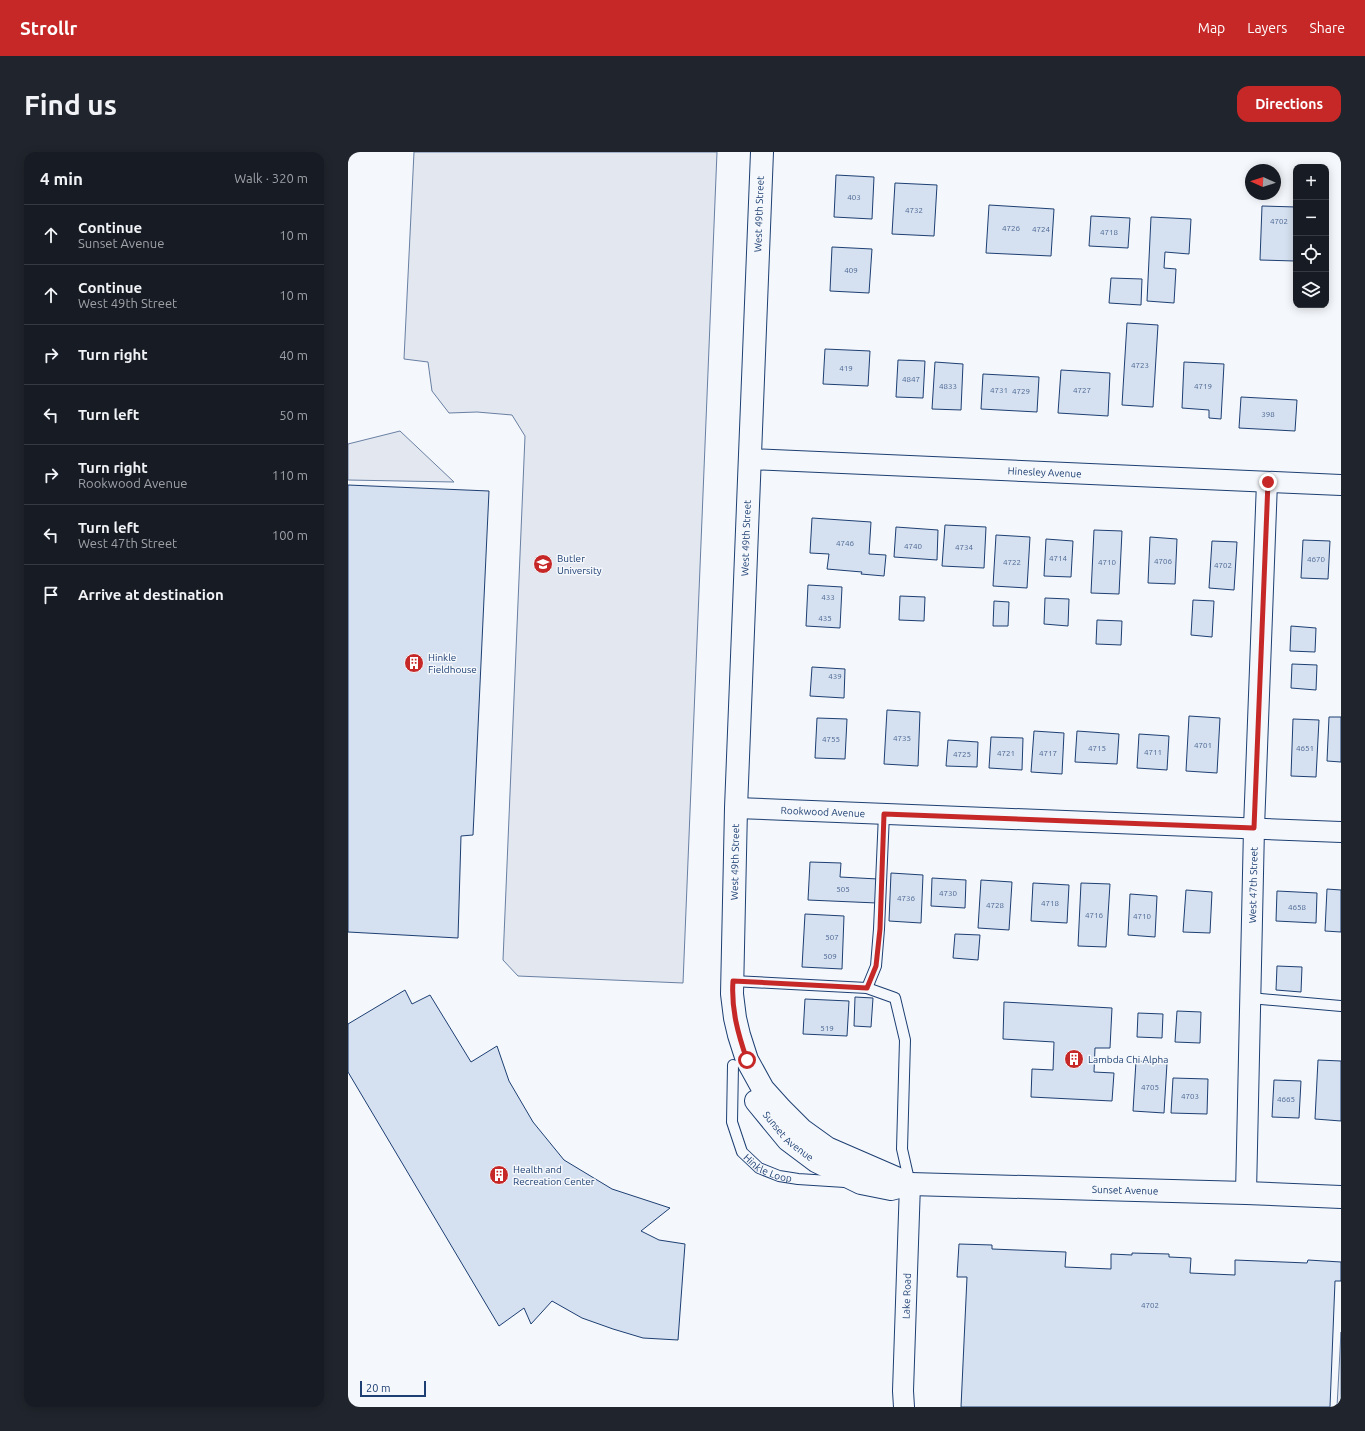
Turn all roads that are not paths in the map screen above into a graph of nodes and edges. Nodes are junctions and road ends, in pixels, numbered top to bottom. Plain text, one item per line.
1 (762, 152) edge
2 (749, 459) junction
3 (1341, 471) edge
4 (1268, 482) junction
5 (1341, 485) edge
6 (736, 808) junction
7 (884, 814) junction
8 (1254, 828) junction
9 (1341, 832) edge
10 (733, 924) junction
11 (733, 981) junction
12 (867, 988) junction
13 (1250, 998) junction
14 (1341, 1006) edge
15 (728, 1019) junction
16 (734, 1065) junction
17 (861, 1183) junction
18 (910, 1184) junction
19 (1246, 1193) junction
20 (1341, 1197) edge
21 (904, 1407) edge

1 - 2 street, West 49th Street
2 - 4 street, Hinesley Avenue
2 - 6 street, West 49th Street
3 - 5 street
4 - 5 street, Hinesley Avenue
4 - 8 street, West 47th Street
6 - 7 street, Rookwood Avenue
6 - 10 street, West 49th Street
7 - 8 street, Rookwood Avenue
7 - 12 lane
8 - 9 street, Rookwood Avenue
8 - 13 street, West 47th Street
10 - 11 street, West 49th Street
10 - 15 street, West 49th Street
11 - 12 lane
11 - 15 street, West 49th Street
12 - 18 lane
13 - 14 lane
13 - 19 street, West 47th Street
15 - 16 street, Sunset Avenue
15 - 18 street, Sunset Avenue
16 - 17 street, Sunset Avenue
16 - 17 lane, Hinkle Loop
17 - 18 street, Sunset Avenue
18 - 19 street, Sunset Avenue
18 - 21 street, Lake Road
19 - 20 street, Sunset Avenue

